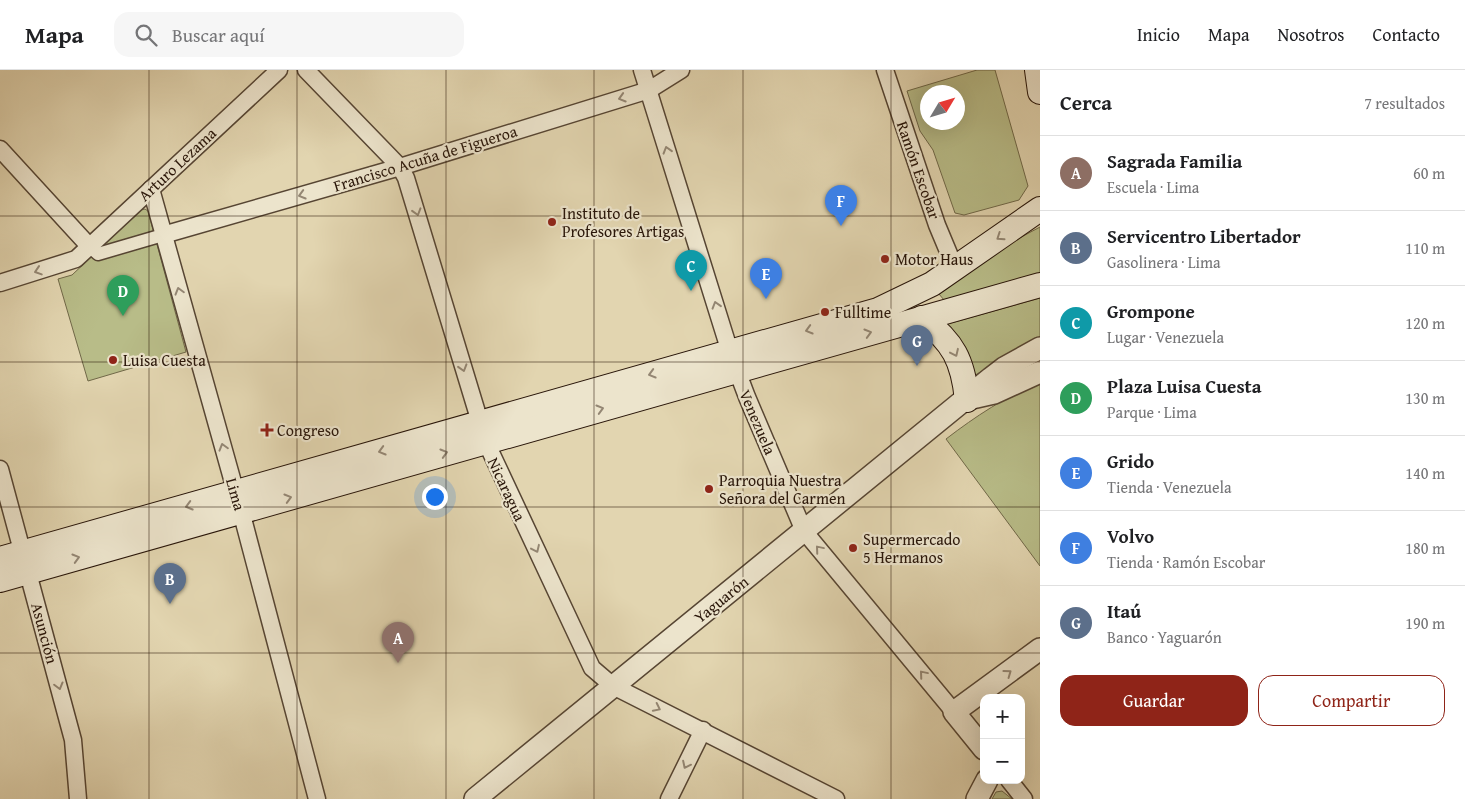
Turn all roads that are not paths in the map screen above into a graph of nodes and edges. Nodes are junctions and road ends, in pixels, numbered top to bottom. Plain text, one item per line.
1 (279, 70) edge
2 (306, 70) edge
3 (642, 70) edge
4 (681, 70) edge
5 (885, 70) edge
6 (1037, 70) edge
7 (649, 90) junction
8 (1040, 92) edge
9 (0, 149) edge
10 (400, 167) junction
11 (150, 189) junction
12 (1040, 209) edge
13 (163, 235) junction
14 (89, 246) junction
15 (956, 268) junction
16 (0, 283) edge
17 (1040, 285) edge
18 (922, 318) junction
19 (1040, 348) edge
20 (734, 361) junction
21 (1040, 372) edge
22 (966, 400) junction
23 (483, 433) junction
24 (0, 469) edge
25 (238, 502) junction
26 (804, 531) junction
27 (0, 559) edge
28 (26, 562) junction
29 (0, 580) edge
30 (1040, 649) edge
31 (613, 686) junction
32 (954, 712) junction
33 (703, 730) junction
34 (980, 744) edge
35 (985, 784) edge
36 (1012, 784) edge
37 (78, 799) edge
38 (317, 799) edge
39 (475, 799) edge
40 (669, 799) edge
41 (836, 799) edge
42 (977, 799) edge
43 (1024, 799) edge

1 - 11 street, Arturo Lezama
2 - 10 street, Nicaragua
3 - 7 street, Venezuela
4 - 7 street, Francisco Acuña de Figueroa
5 - 15 street, Ramón Escobar
6 - 8 main road
7 -> 10 street, Francisco Acuña de Figueroa
20 -> 7 street, Venezuela
9 - 14 street
10 -> 13 street, Francisco Acuña de Figueroa
10 -> 23 street, Nicaragua
11 - 13 street, Lima
11 - 14 street, Arturo Lezama
12 -> 15 main road
13 - 14 street
25 -> 13 street, Lima
14 -> 16 street, Arturo Lezama
15 -> 20 main road
17 - 18 main road
20 -> 18 main road
18 -> 22 main road
19 - 22 street, Yaguarón
20 - 23 main road
20 - 26 street, Venezuela
21 - 22 street, Yaguarón
22 - 26 street, Yaguarón
23 - 25 main road
23 -> 31 street, Nicaragua
24 - 28 street, Asunción
25 - 28 main road
25 - 38 street, Lima
26 - 31 street, Yaguarón
32 -> 26 street, Venezuela
27 - 28 main road
28 - 29 main road
28 -> 37 street, Asunción
32 -> 30 street
31 -> 33 street, Nicaragua
31 - 39 street, Yaguarón
32 - 34 street, Venezuela
33 -> 40 street
33 - 41 street, Nicaragua
35 - 42 street
36 - 43 street

